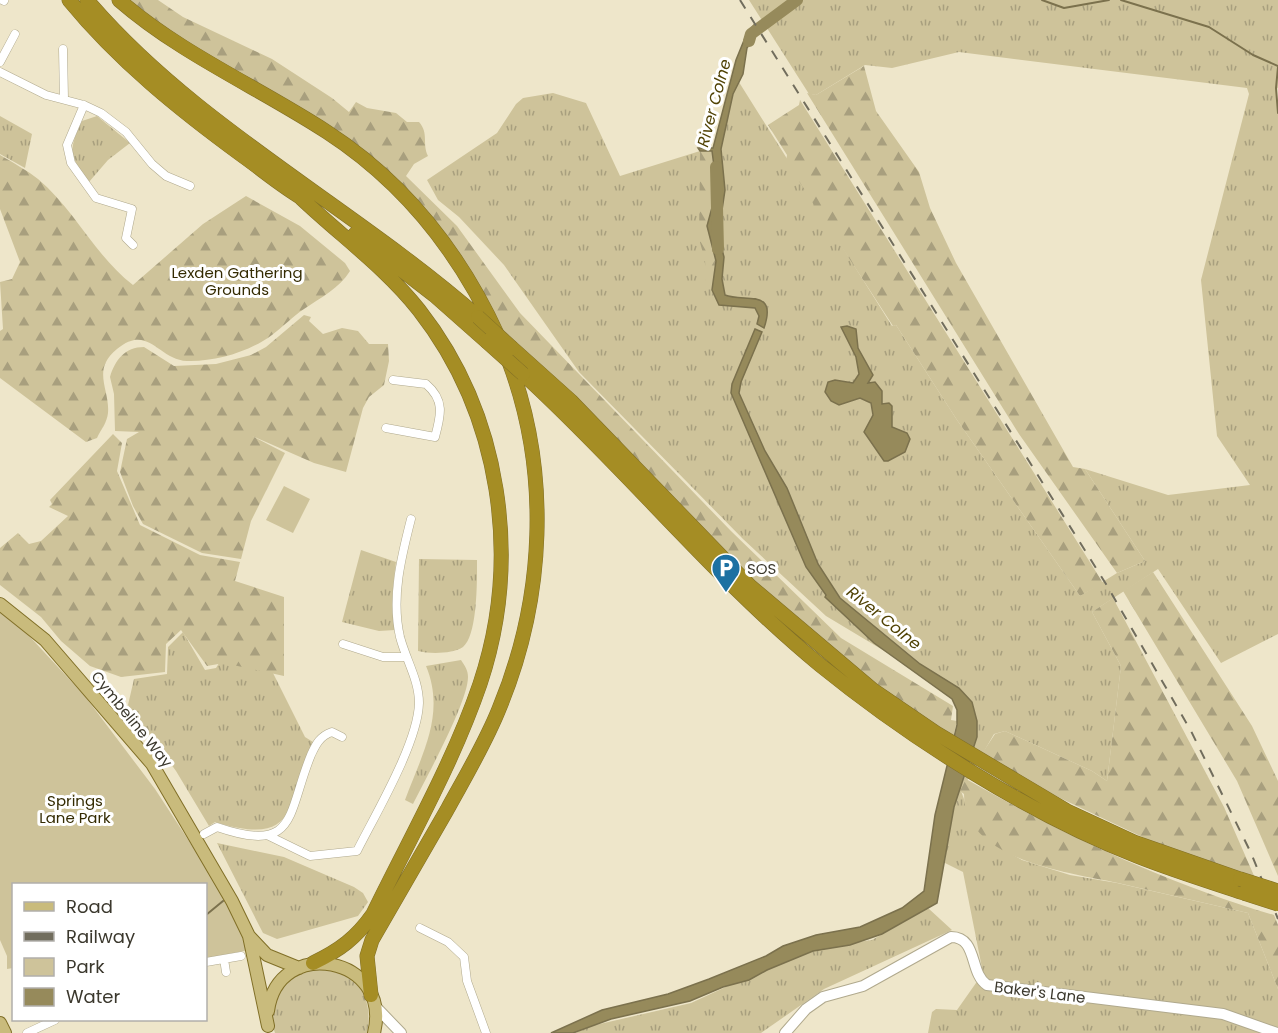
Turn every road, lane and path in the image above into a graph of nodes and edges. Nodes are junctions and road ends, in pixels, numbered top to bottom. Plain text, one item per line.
1 (69, 0) edge
2 (87, 0) edge
3 (119, 0) edge
4 (15, 34) dead end
5 (63, 49) dead end
6 (0, 62) edge
7 (0, 72) edge
8 (64, 99) junction
9 (84, 105) junction
10 (190, 186) dead end
11 (301, 198) junction
12 (133, 245) dead end
13 (393, 380) dead end
14 (386, 428) dead end
15 (411, 519) dead end
16 (0, 604) edge
17 (343, 644) dead end
18 (406, 657) junction
19 (342, 737) dead end
20 (933, 738) junction
21 (992, 775) junction
22 (204, 834) dead end
23 (269, 836) junction
24 (1278, 891) edge
25 (1278, 904) edge
26 (420, 928) dead end
27 (249, 936) junction
28 (241, 956) dead end
29 (224, 958) junction
30 (207, 962) edge
31 (313, 963) junction
32 (299, 968) junction
33 (226, 972) dead end
34 (373, 1000) junction
35 (53, 1021) edge
36 (0, 1023) edge
37 (269, 1030) edge
38 (5, 1033) edge
39 (27, 1033) edge
40 (374, 1033) edge
41 (401, 1033) edge
42 (486, 1033) edge
43 (784, 1033) edge
44 (1277, 1033) edge

1 - 11 highway
2 - 20 highway, bridge
3 - 34 highway
4 - 6 street
5 - 8 street
7 - 8 street
8 - 9 street
9 - 10 street
9 - 12 street
11 - 20 highway, bridge
11 - 31 highway
13 - 14 street
15 - 18 street
16 - 27 main road, Cymbeline Way
17 - 18 street
18 - 23 street
19 - 23 street
20 - 21 highway
21 - 24 highway, bridge
21 - 25 highway, bridge
22 - 23 street
26 - 42 street
27 - 32 main road, Cymbeline Way
27 - 37 main road, Cymbeline Way
28 - 29 street
29 - 30 street
29 - 33 street
31 - 32 main road
31 - 34 main road
32 - 37 main road
34 - 40 main road
34 - 41 street
35 - 39 street
36 - 38 main road
43 - 44 street, Baker's Lane

